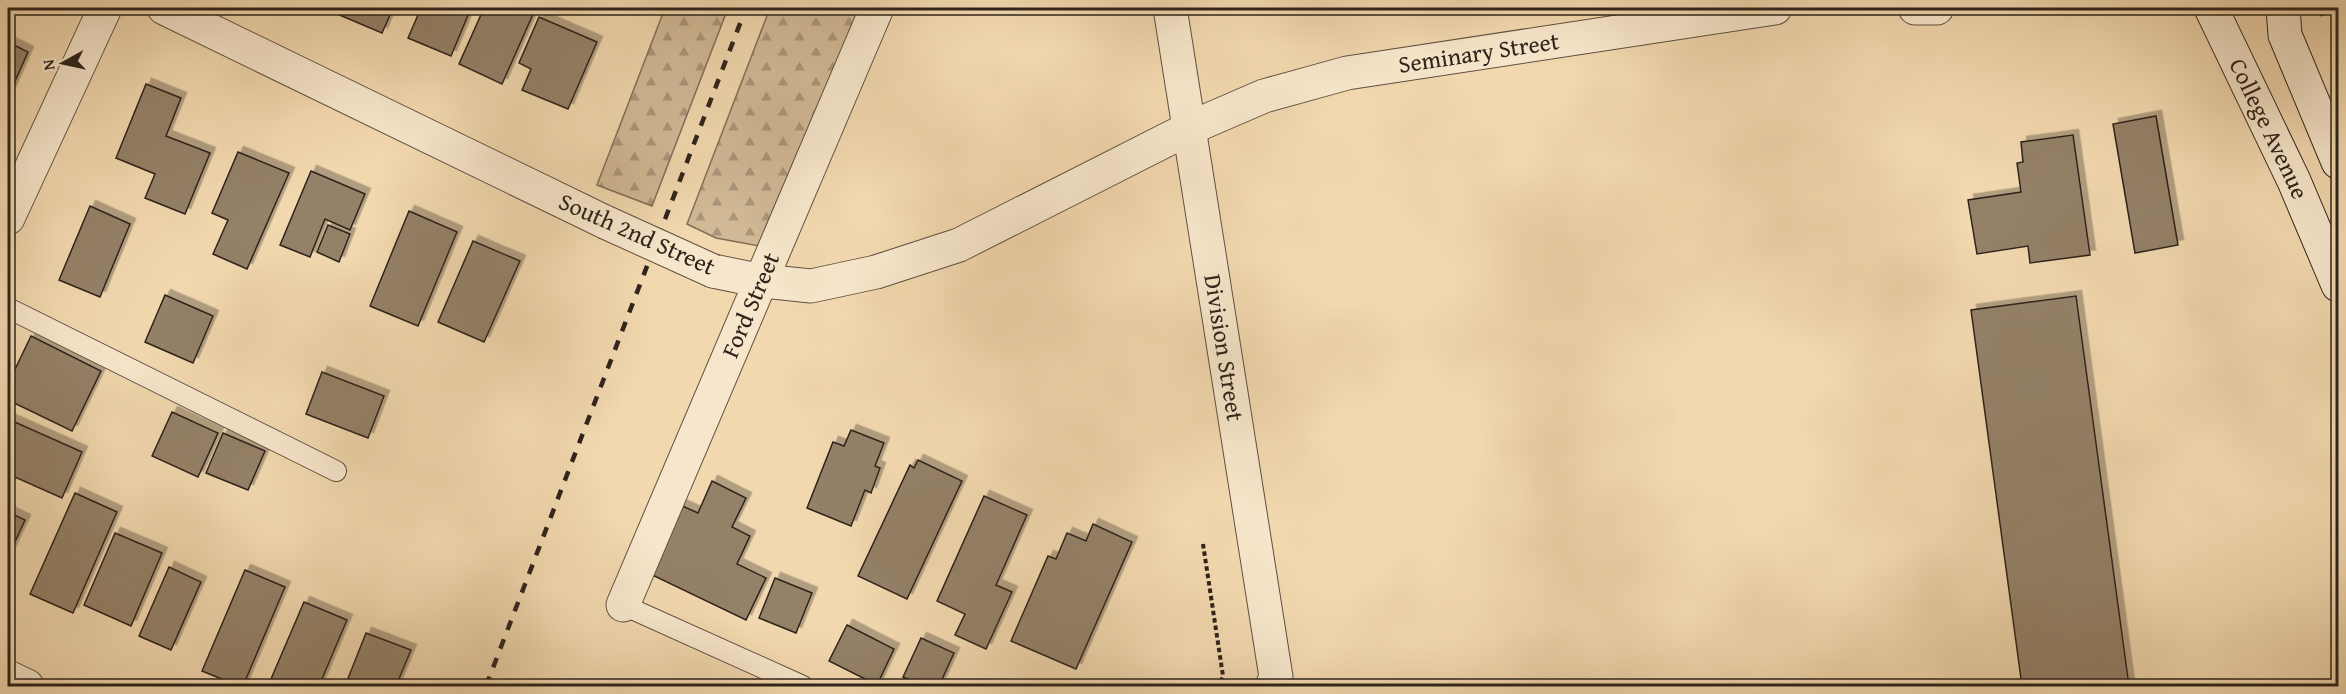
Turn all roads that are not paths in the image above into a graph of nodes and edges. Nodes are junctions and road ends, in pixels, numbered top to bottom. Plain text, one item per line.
1 (105, 8) edge
2 (164, 8) edge
3 (877, 8) edge
4 (1170, 8) edge
5 (1775, 8) edge
6 (1915, 8) edge
7 (1937, 8) edge
8 (2211, 8) edge
9 (2283, 8) edge
10 (1190, 128) junction
11 (2338, 162) edge
12 (8, 218) edge
13 (762, 281) junction
14 (2338, 285) edge
15 (8, 308) edge
16 (336, 471) dead end
17 (623, 605) joint
18 (8, 677) edge
19 (27, 687) edge
20 (803, 687) edge
21 (1272, 687) edge

1 - 12 street
2 - 13 street, South 2nd Street, bridge
3 - 13 street, Ford Street
4 - 10 street, Division Street
5 - 10 street, Seminary Street
6 - 7 street
8 - 14 street, College Avenue
9 - 11 street, College Avenue
10 - 13 street, South 2nd Street
10 - 21 street, Division Street
13 - 17 street, Ford Street
15 - 16 lane
17 - 20 lane
18 - 19 street

